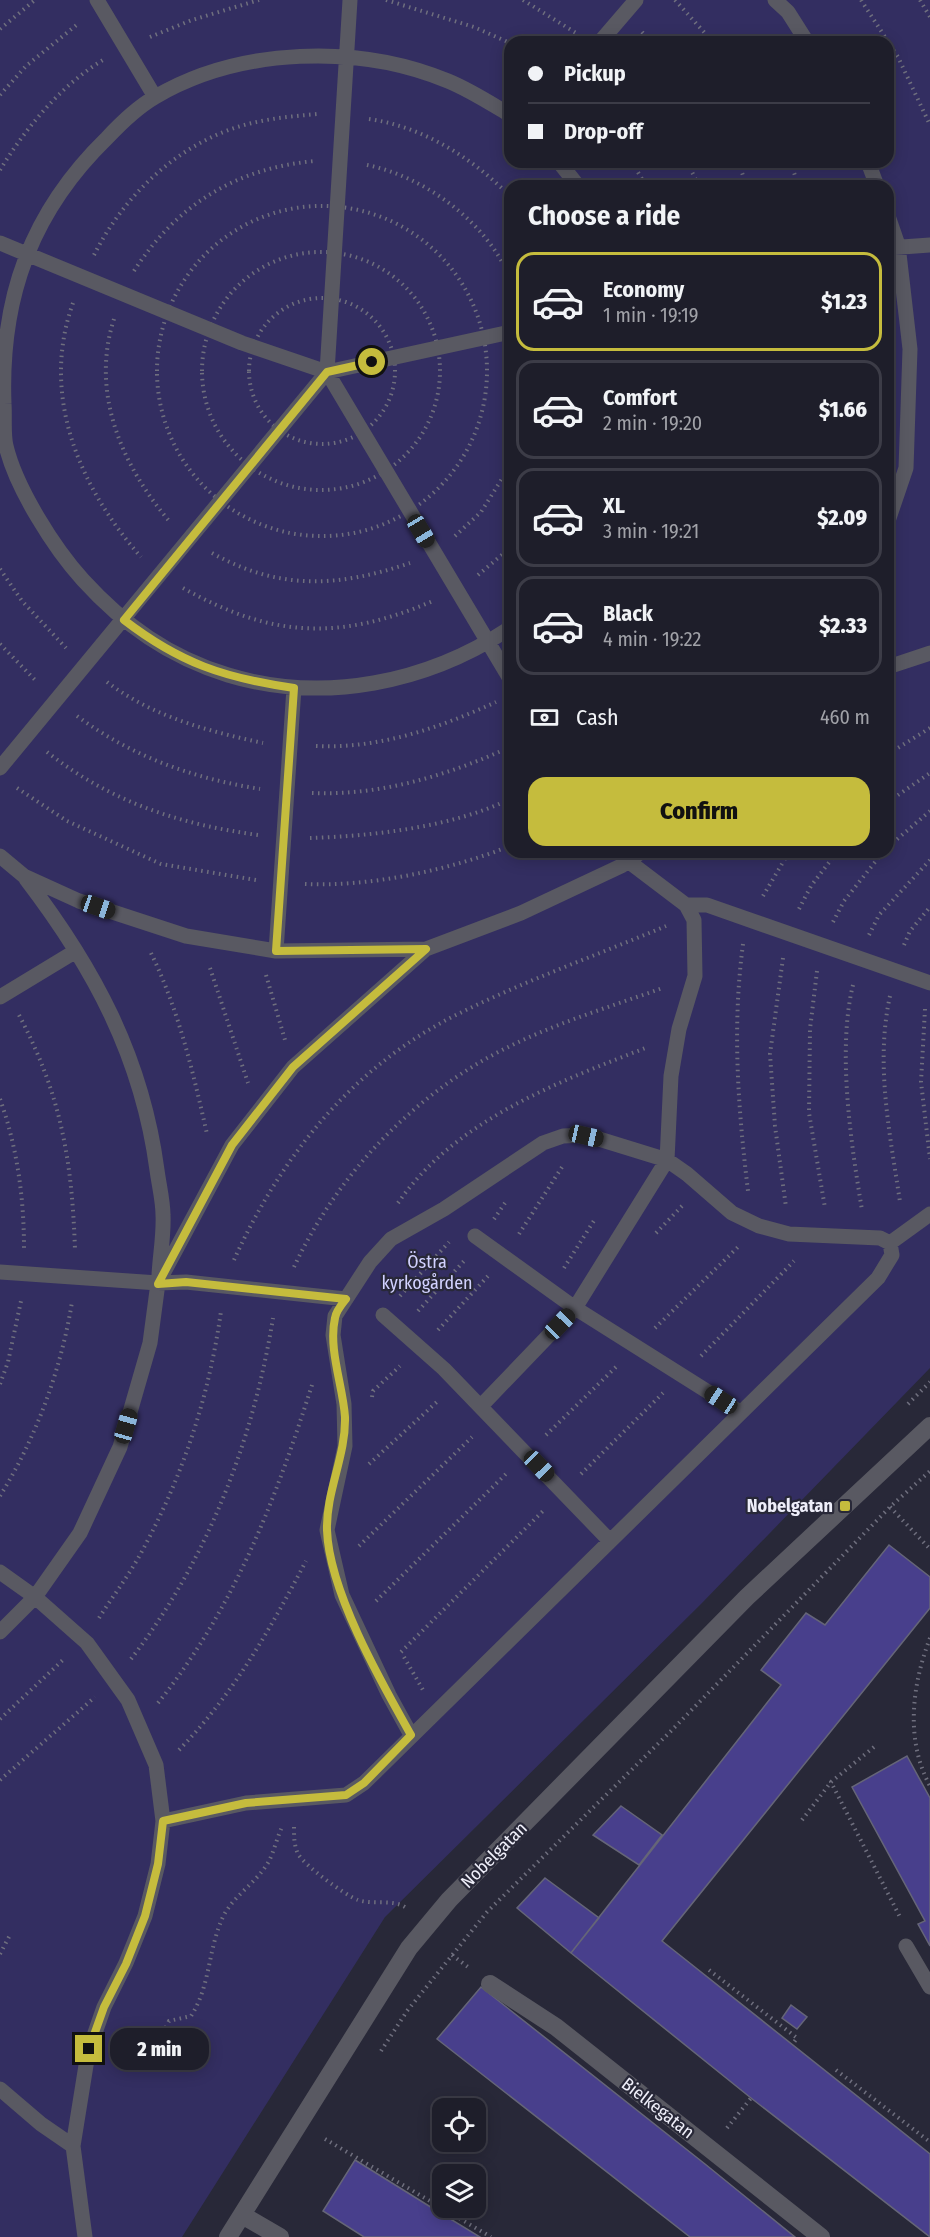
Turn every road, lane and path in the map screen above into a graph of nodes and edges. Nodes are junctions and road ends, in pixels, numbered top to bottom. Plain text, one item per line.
1 (35, 0) edge
2 (350, 0) edge
3 (386, 0) edge
4 (523, 0) edge
5 (636, 0) edge
6 (675, 0) edge
7 (776, 0) edge
8 (861, 0) edge
9 (920, 0) edge
10 (100, 5) edge
11 (930, 17) edge
12 (0, 29) edge
13 (580, 36) edge
14 (605, 36) edge
15 (708, 36) edge
16 (803, 36) edge
17 (884, 36) edge
18 (504, 40) edge
19 (894, 51) edge
20 (346, 56) junction
21 (0, 95) edge
22 (155, 97) junction
23 (504, 112) edge
24 (343, 117) junction
25 (930, 125) edge
26 (340, 162) junction
27 (564, 168) edge
28 (573, 180) edge
29 (504, 190) edge
30 (0, 243) edge
31 (930, 245) edge
32 (894, 246) edge
33 (894, 252) edge
34 (25, 254) junction
35 (504, 268) edge
36 (82, 278) junction
37 (123, 295) junction
38 (504, 333) edge
39 (327, 372) junction
40 (3, 446) edge
41 (504, 476) edge
42 (894, 503) edge
43 (191, 538) junction
44 (433, 550) junction
45 (504, 553) edge
46 (0, 568) edge
47 (162, 574) junction
48 (457, 591) junction
49 (124, 620) junction
50 (504, 632) edge
51 (488, 642) junction
52 (0, 644) edge
53 (930, 653) edge
54 (894, 665) edge
55 (86, 666) junction
56 (504, 669) edge
57 (294, 688) junction
58 (57, 700) junction
59 (930, 728) edge
60 (894, 750) edge
61 (0, 768) edge
62 (930, 773) edge
63 (15, 786) dead end
64 (894, 798) edge
65 (930, 811) edge
66 (894, 842) edge
67 (504, 848) edge
68 (0, 856) edge
69 (620, 858) edge
70 (632, 858) edge
71 (786, 858) edge
72 (832, 858) edge
73 (878, 858) edge
74 (930, 860) edge
75 (625, 863) junction
76 (24, 876) junction
77 (280, 883) junction
78 (686, 905) junction
79 (930, 906) edge
80 (135, 919) junction
81 (750, 922) junction
82 (789, 936) junction
83 (200, 939) junction
84 (824, 948) junction
85 (257, 949) junction
86 (426, 949) junction
87 (76, 951) junction
88 (276, 951) junction
89 (860, 960) junction
90 (896, 972) junction
91 (930, 983) edge
92 (4, 994) edge
93 (926, 1003) dead end
94 (679, 1029) junction
95 (293, 1067) junction
96 (0, 1099) edge
97 (257, 1112) junction
98 (930, 1159) edge
99 (667, 1160) junction
100 (560, 1168) dead end
101 (551, 1172) dead end
102 (214, 1176) junction
103 (510, 1197) dead end
104 (393, 1211) dead end
105 (689, 1212) dead end
106 (930, 1214) edge
107 (596, 1218) dead end
108 (754, 1224) junction
109 (904, 1233) junction
110 (789, 1234) junction
111 (829, 1235) junction
112 (652, 1236) dead end
113 (866, 1237) junction
114 (478, 1239) junction
115 (730, 1242) dead end
116 (890, 1243) junction
117 (738, 1247) junction
118 (748, 1250) dead end
119 (787, 1259) dead end
120 (795, 1260) junction
121 (805, 1261) dead end
122 (0, 1272) edge
123 (22, 1274) junction
124 (74, 1278) junction
125 (158, 1284) junction
126 (551, 1289) junction
127 (346, 1299) junction
128 (575, 1308) junction
129 (383, 1315) joint
130 (401, 1329) junction
131 (333, 1335) junction
132 (637, 1346) junction
133 (682, 1375) junction
134 (458, 1383) junction
135 (0, 1384) edge
136 (481, 1406) junction
137 (740, 1412) junction
138 (492, 1418) junction
139 (930, 1426) edge
140 (527, 1454) junction
141 (366, 1466) dead end
142 (930, 1471) edge
143 (563, 1491) junction
144 (0, 1496) edge
145 (890, 1507) junction
146 (328, 1538) junction
147 (609, 1540) junction
148 (360, 1546) dead end
149 (930, 1549) edge
150 (0, 1572) edge
151 (34, 1597) junction
152 (376, 1601) dead end
153 (0, 1632) edge
154 (930, 1638) edge
155 (401, 1652) dead end
156 (139, 1726) junction
157 (411, 1735) junction
158 (874, 1747) dead end
159 (157, 1772) junction
160 (831, 1782) junction
161 (930, 1786) edge
162 (295, 1799) junction
163 (801, 1820) dead end
164 (163, 1821) junction
165 (405, 1907) dead end
166 (11, 1933) dead end
167 (906, 1946) joint
168 (0, 1954) edge
169 (709, 1970) dead end
170 (490, 1984) dead end
171 (930, 1987) edge
172 (792, 2045) dead end
173 (89, 2049) junction
174 (376, 2060) dead end
175 (836, 2070) dead end
176 (0, 2089) edge
177 (751, 2098) dead end
178 (331, 2129) dead end
179 (722, 2134) dead end
180 (325, 2139) junction
181 (930, 2142) edge
182 (73, 2146) junction
183 (318, 2149) dead end
184 (242, 2215) junction
185 (85, 2237) edge
186 (228, 2237) edge
187 (280, 2237) edge
188 (491, 2237) edge
189 (821, 2237) edge

1 - 12 path
2 - 20 lane
3 - 18 path
4 - 13 path
5 - 14 lane
6 - 15 path
7 - 16 lane
8 - 17 path
9 - 11 path
10 - 21 path
10 - 22 lane
19 - 25 path
20 - 22 lane
20 - 23 lane
20 - 24 lane
22 - 34 lane
24 - 26 lane
24 - 29 path
24 - 36 path
26 - 35 path
26 - 37 path
26 - 39 lane
27 - 28 lane
30 - 34 lane
31 - 32 lane
33 - 42 lane
34 - 36 lane
34 - 40 lane
36 - 37 lane
36 - 47 path
37 - 39 lane
37 - 43 path
38 - 39 lane
39 - 43 lane
39 - 44 lane
40 - 49 lane
41 - 44 path
43 - 44 path
43 - 47 lane
44 - 48 lane
45 - 48 path
46 - 55 path
47 - 48 path
47 - 49 lane
48 - 51 lane
49 - 55 lane
49 - 57 lane
50 - 51 lane
51 - 56 lane
51 - 57 lane
52 - 58 path
53 - 54 lane
55 - 58 lane
57 - 77 lane
58 - 61 lane
59 - 60 path
62 - 64 path
63 - 77 path
65 - 66 path
67 - 77 path
68 - 76 lane
69 - 75 lane
70 - 75 lane
71 - 81 path
72 - 82 path
73 - 84 path
74 - 89 path
75 - 78 lane
75 - 86 lane
76 - 80 lane
76 - 87 lane
77 - 88 lane
78 - 81 lane
78 - 94 lane
79 - 90 path
80 - 83 lane
80 - 102 path
81 - 82 lane
81 - 108 path
82 - 84 lane
82 - 110 path
83 - 85 lane
83 - 97 path
84 - 89 lane
84 - 111 path
85 - 88 lane
85 - 95 path
86 - 88 lane
86 - 95 lane
87 - 92 lane
87 - 125 lane
89 - 90 lane
89 - 113 path
90 - 91 lane
90 - 109 path
92 - 124 path
93 - 98 path
94 - 99 lane
94 - 104 path
95 - 97 lane
96 - 123 path
97 - 102 lane
99 - 108 lane
99 - 127 lane
99 - 128 lane
100 - 101 path
102 - 125 lane
103 - 114 path
105 - 112 path
106 - 109 lane
107 - 126 path
108 - 110 lane
109 - 116 lane
110 - 111 lane
111 - 113 lane
113 - 116 lane
114 - 126 lane
114 - 129 path
114 - 130 path
115 - 117 path
116 - 137 lane
117 - 118 path
117 - 132 path
119 - 120 path
120 - 121 path
120 - 133 path
122 - 123 lane
123 - 124 lane
123 - 135 path
124 - 125 lane
124 - 144 path
125 - 127 lane
125 - 151 lane
126 - 128 lane
127 - 131 lane
128 - 132 lane
128 - 136 lane
129 - 130 lane
130 - 134 lane
131 - 146 lane
131 - 156 path
132 - 133 lane
132 - 140 path
133 - 137 lane
133 - 143 path
134 - 136 lane
134 - 141 path
136 - 138 lane
137 - 147 lane
138 - 140 lane
138 - 148 path
139 - 184 street, Nobelgatan
140 - 143 lane
140 - 152 path
142 - 145 path
143 - 147 lane
143 - 155 path
145 - 149 path
145 - 174 path
146 - 157 lane
146 - 159 path
147 - 157 lane
150 - 151 lane
151 - 153 lane
151 - 156 lane
154 - 161 path
156 - 159 lane
157 - 162 lane
158 - 160 path
159 - 164 lane
160 - 163 path
160 - 167 path
162 - 164 lane
162 - 165 path
162 - 173 path
164 - 173 lane
166 - 168 path
167 - 171 lane
169 - 172 path
170 - 189 street, Bielkegatan
173 - 182 lane
175 - 181 path
176 - 182 lane
177 - 179 path
178 - 180 path
180 - 183 path
180 - 188 path
182 - 185 lane
184 - 186 street, Nobelgatan
184 - 187 street

